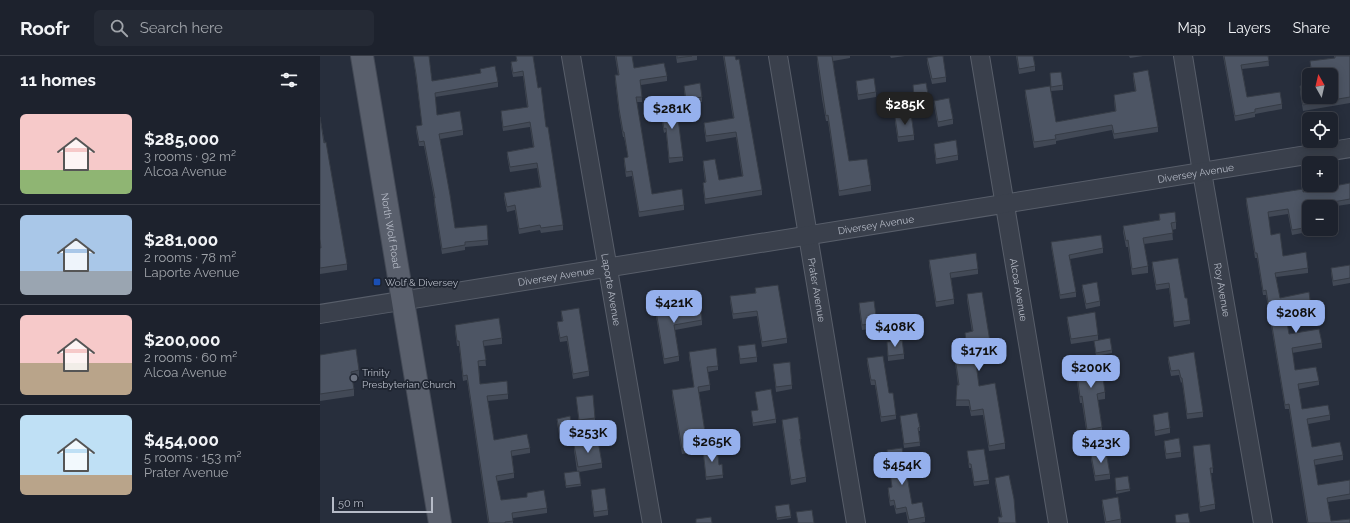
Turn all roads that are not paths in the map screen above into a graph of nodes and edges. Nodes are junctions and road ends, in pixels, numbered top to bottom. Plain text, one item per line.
1 (362, 56) edge
2 (571, 56) edge
3 (778, 56) edge
4 (980, 56) edge
5 (1183, 56) edge
6 (1350, 148) edge
7 (1202, 172) junction
8 (1004, 204) junction
9 (808, 236) junction
10 (609, 268) junction
11 (403, 302) junction
12 (320, 314) edge
13 (440, 523) edge
14 (652, 523) edge
15 (856, 523) edge
16 (1058, 523) edge
17 (1263, 523) edge

1 - 11 main road, North Wolf Road
2 - 10 street, Laporte Avenue
3 - 9 street, Prater Avenue
4 - 8 street, Alcoa Avenue
5 - 7 street, Roy Avenue
6 - 7 street, Diversey Avenue
7 - 8 street, Diversey Avenue
7 - 17 street, Roy Avenue
8 - 9 street, Diversey Avenue
8 - 16 street, Alcoa Avenue
9 - 10 street, Diversey Avenue
9 - 15 street, Prater Avenue
10 - 11 street, Diversey Avenue
10 - 14 street, Laporte Avenue
11 - 12 street, Diversey Avenue
11 - 13 main road, North Wolf Road

